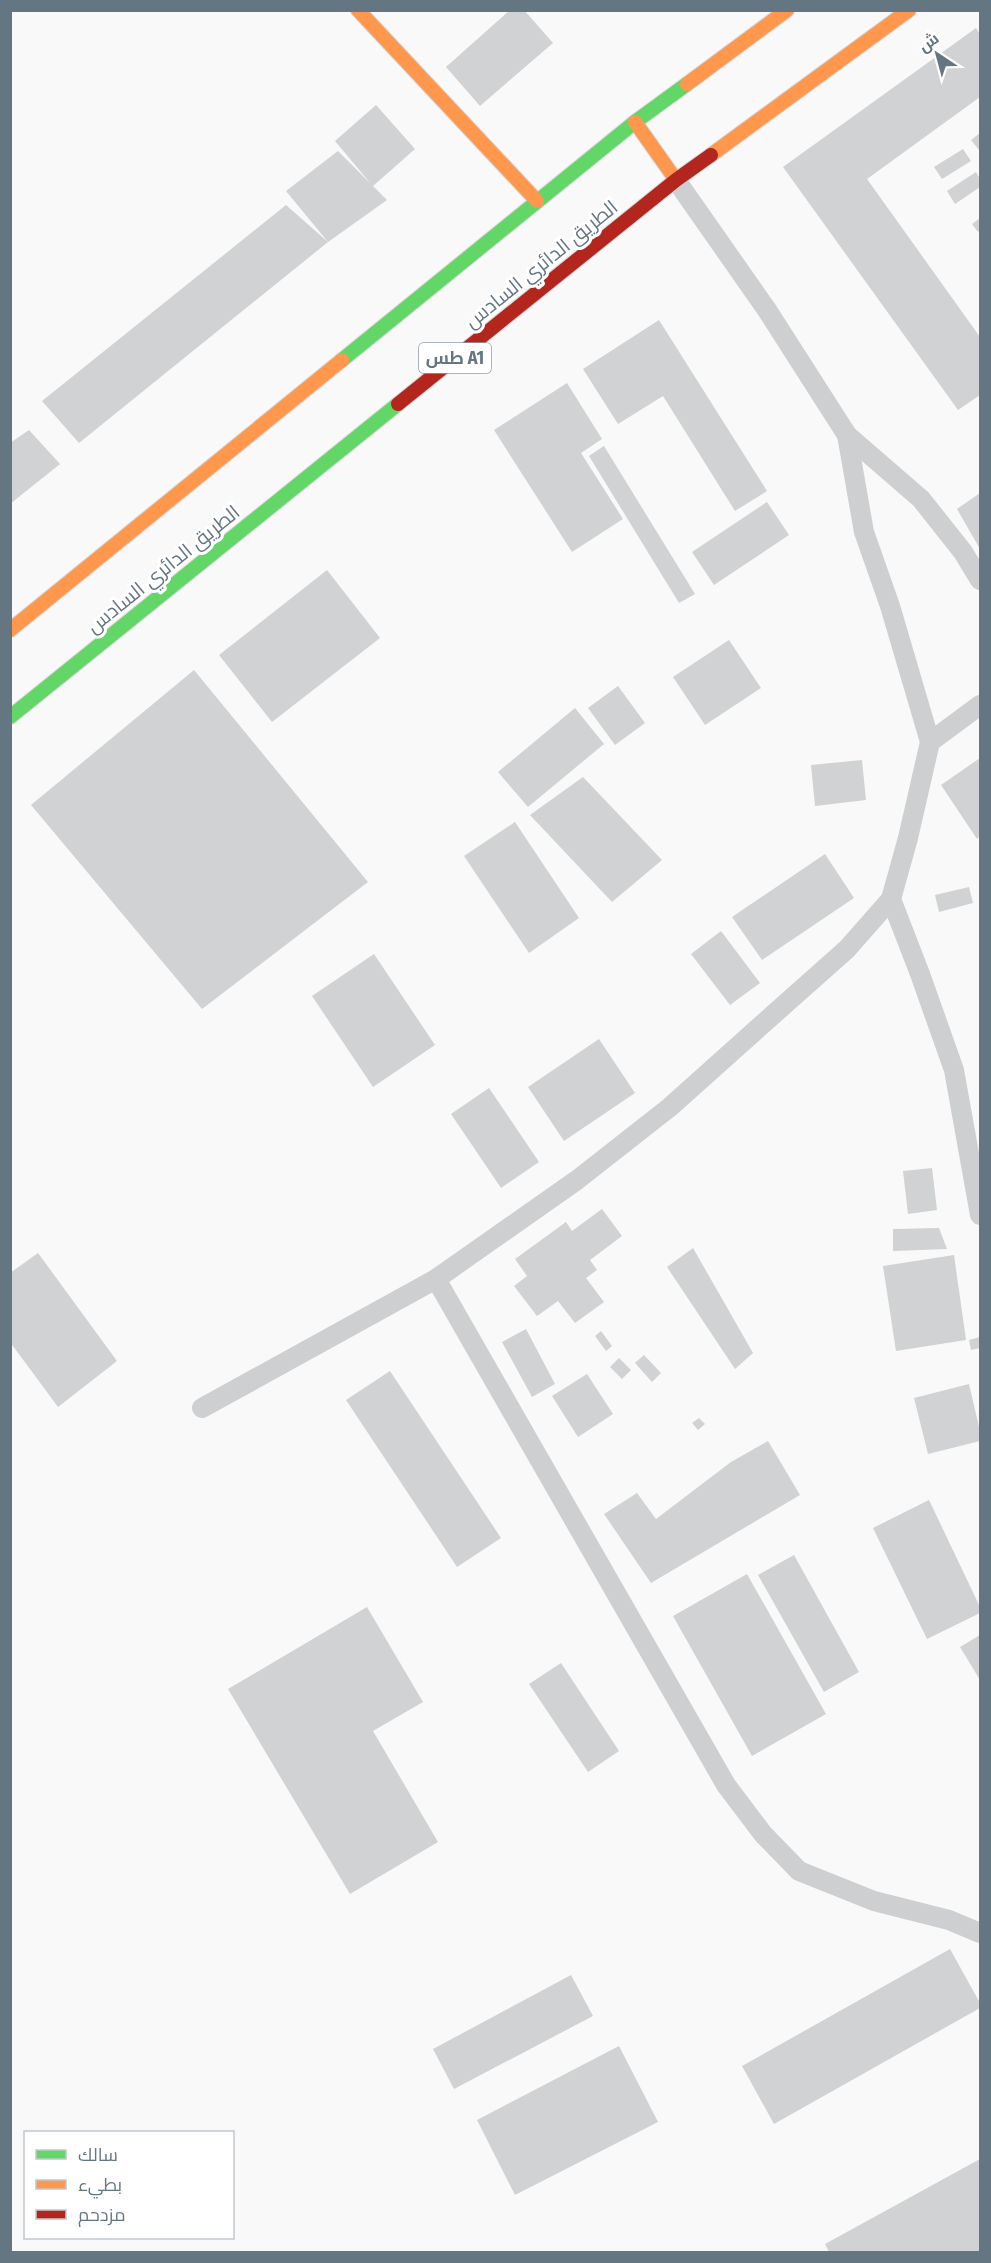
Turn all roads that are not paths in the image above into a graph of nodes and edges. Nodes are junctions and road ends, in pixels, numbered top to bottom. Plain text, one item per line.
1 (358, 10) edge
2 (788, 10) edge
3 (909, 10) edge
4 (635, 122) junction
5 (676, 180) junction
6 (537, 201) junction
7 (847, 435) junction
8 (981, 580) edge
9 (10, 630) edge
10 (981, 705) edge
11 (10, 717) edge
12 (930, 742) junction
13 (891, 899) junction
14 (981, 1215) edge
15 (436, 1279) junction
16 (202, 1408) dead end
17 (981, 1932) edge

1 - 6 main road
2 - 4 main road
3 - 5 main road, الطريق الدائري السادس / طس A1
4 - 5 main road
4 - 6 main road
5 - 7 lane
5 - 11 main road, الطريق الدائري السادس / طس A1
6 - 9 main road
7 - 8 lane
7 - 12 lane
10 - 12 lane
12 - 13 lane
13 - 14 lane
13 - 15 lane
15 - 16 lane
15 - 17 lane

